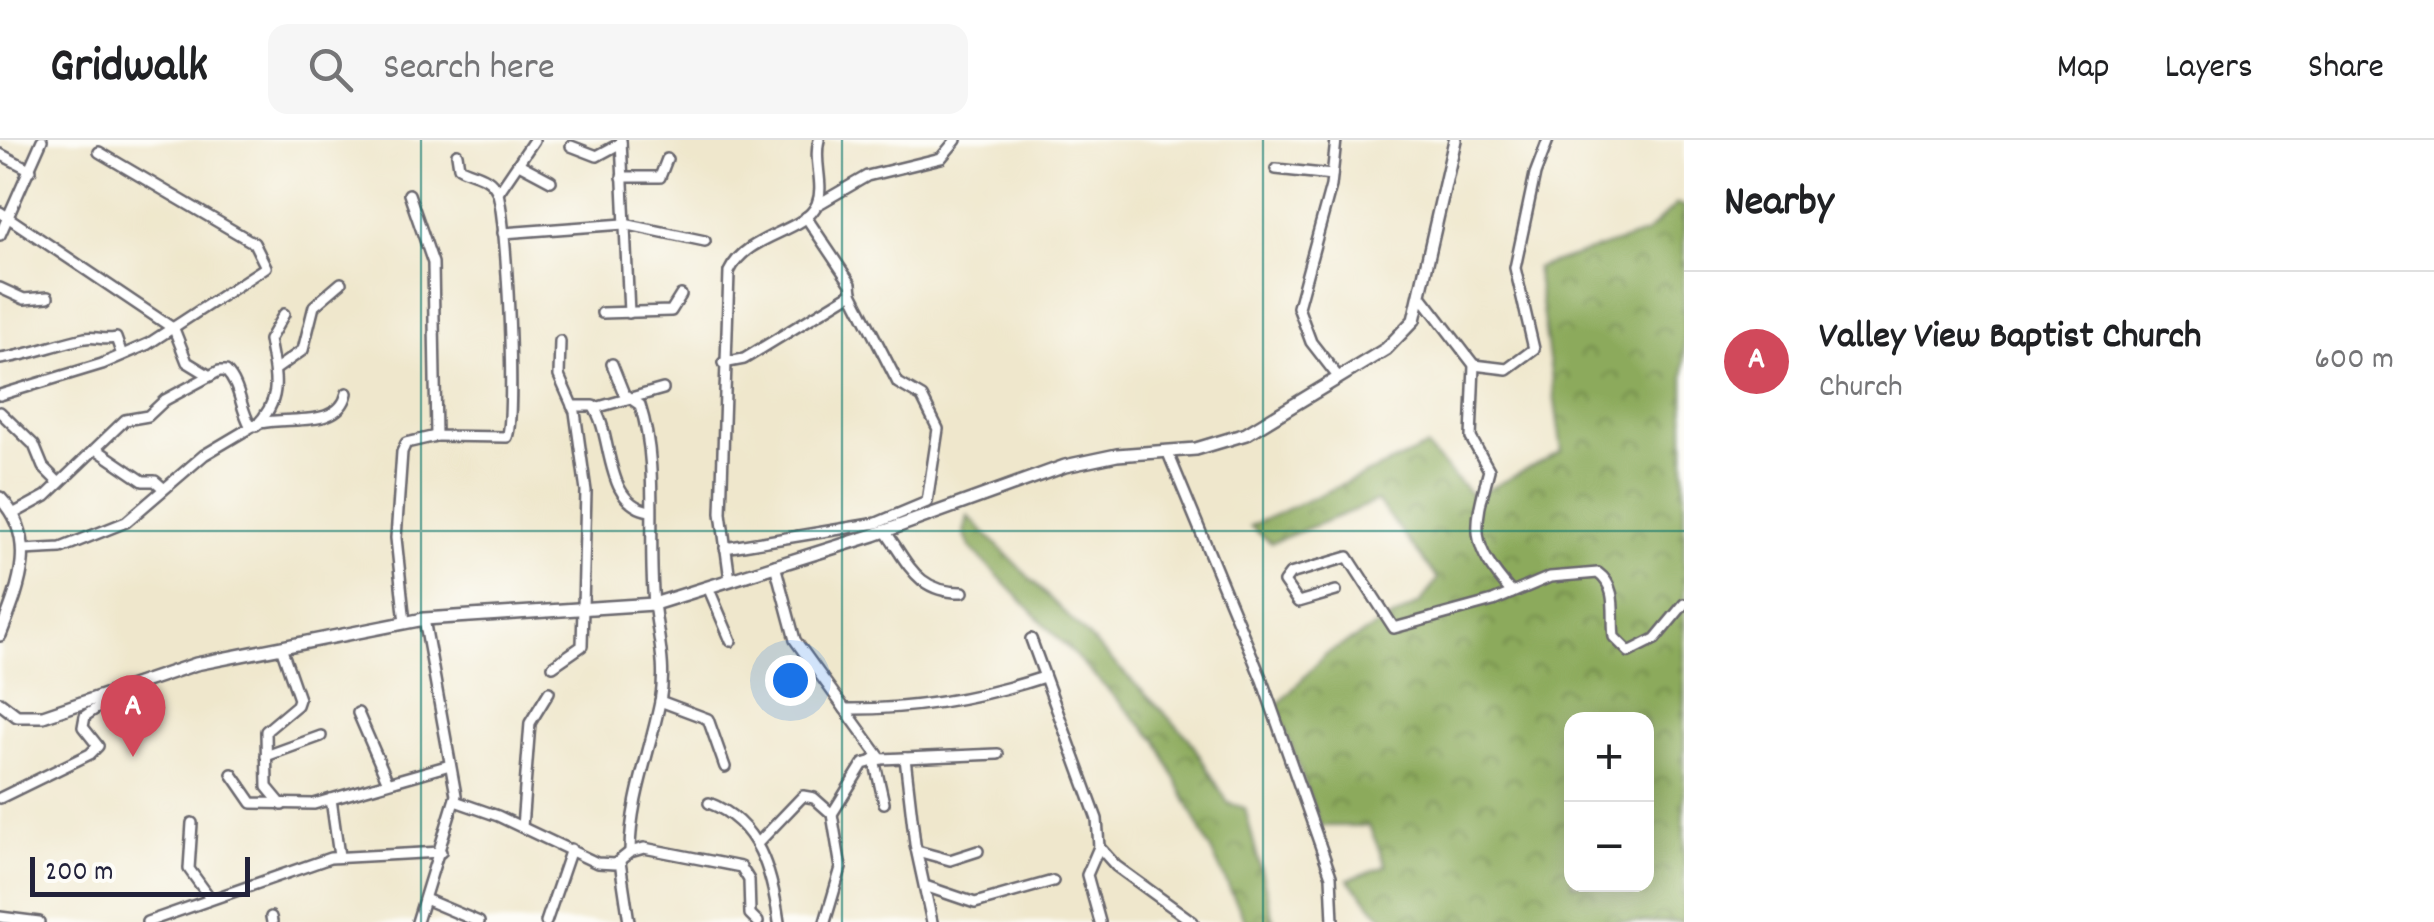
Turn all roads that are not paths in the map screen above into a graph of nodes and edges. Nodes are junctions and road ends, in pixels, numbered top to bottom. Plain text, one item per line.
1 (42, 140) edge
2 (534, 140) edge
3 (819, 140) edge
4 (956, 140) edge
5 (1336, 140) edge
6 (1455, 140) edge
7 (1548, 140) edge
8 (622, 142) edge
9 (570, 146) dead end
10 (99, 152) dead end
11 (0, 154) edge
12 (457, 154) dead end
13 (666, 159) dead end
14 (519, 164) junction
15 (1276, 168) dead end
16 (31, 170) junction
17 (1332, 175) junction
18 (622, 177) junction
19 (551, 180) dead end
20 (498, 192) junction
21 (409, 194) dead end
22 (817, 205) junction
23 (5, 215) edge
24 (806, 217) junction
25 (624, 224) junction
26 (503, 233) junction
27 (0, 235) edge
28 (705, 241) dead end
29 (340, 283) dead end
30 (0, 288) edge
31 (852, 292) junction
32 (681, 295) dead end
33 (48, 296) dead end
34 (1421, 296) junction
35 (602, 312) dead end
36 (629, 312) junction
37 (284, 314) dead end
38 (174, 329) junction
39 (560, 341) dead end
40 (122, 355) junction
41 (0, 359) edge
42 (612, 364) dead end
43 (723, 364) junction
44 (1474, 365) junction
45 (276, 369) junction
46 (210, 376) junction
47 (1339, 378) junction
48 (663, 389) dead end
49 (347, 393) dead end
50 (0, 395) edge
51 (630, 399) junction
52 (572, 406) junction
53 (595, 408) junction
54 (0, 412) edge
55 (256, 425) junction
56 (436, 436) junction
57 (96, 448) junction
58 (1168, 453) junction
59 (59, 483) junction
60 (163, 488) junction
61 (0, 498) edge
62 (650, 510) junction
63 (12, 514) junction
64 (885, 530) junction
65 (725, 548) junction
66 (24, 550) junction
67 (775, 565) junction
68 (730, 580) junction
69 (708, 587) junction
70 (1336, 591) dead end
71 (963, 592) dead end
72 (1512, 592) junction
73 (654, 604) junction
74 (1684, 604) edge
75 (582, 609) junction
76 (424, 619) junction
77 (405, 623) junction
78 (0, 635) edge
79 (1030, 640) dead end
80 (731, 642) dead end
81 (281, 647) junction
82 (553, 666) dead end
83 (1044, 677) junction
84 (125, 688) junction
85 (549, 692) dead end
86 (660, 701) junction
87 (0, 703) edge
88 (845, 710) junction
89 (358, 713) dead end
90 (320, 736) dead end
91 (998, 754) dead end
92 (266, 756) junction
93 (905, 758) junction
94 (877, 759) junction
95 (450, 764) junction
96 (725, 767) dead end
97 (232, 774) dead end
98 (387, 780) junction
99 (0, 798) edge
100 (331, 799) junction
101 (455, 801) junction
102 (884, 803) dead end
103 (709, 804) dead end
104 (282, 805) junction
105 (832, 814) junction
106 (192, 823) dead end
107 (522, 827) junction
108 (758, 843) junction
109 (1099, 847) junction
110 (570, 849) junction
111 (917, 851) junction
112 (978, 851) dead end
113 (441, 852) junction
114 (630, 852) junction
115 (339, 856) junction
116 (620, 862) junction
117 (1053, 881) dead end
118 (925, 886) junction
119 (210, 898) junction
120 (427, 900) junction
121 (0, 917) edge
122 (39, 922) edge
123 (147, 922) edge
124 (418, 922) edge
125 (478, 922) edge
126 (546, 922) edge
127 (629, 922) edge
128 (758, 922) edge
129 (779, 922) edge
130 (825, 922) edge
131 (932, 922) edge
132 (1100, 922) edge
133 (1193, 922) edge
134 (1332, 922) edge

1 - 16 street
2 - 14 street
3 - 22 street
4 - 22 street
5 - 17 street
6 - 34 main road
7 - 44 street
8 - 9 street
8 - 18 street
10 - 38 street
11 - 16 street
12 - 20 street
13 - 18 street
14 - 19 street
14 - 20 street
15 - 17 street
16 - 23 street
17 - 47 street
18 - 25 street
20 - 26 street
21 - 56 street
22 - 24 street
23 - 27 street
23 - 38 street
24 - 31 street
24 - 43 street
25 - 26 street
25 - 28 street
25 - 36 street
26 - 56 street
29 - 45 street
30 - 33 street
31 - 43 street
31 - 65 street
32 - 36 street
34 - 44 street
34 - 47 main road
35 - 36 street
37 - 45 street
38 - 40 street
38 - 46 street
39 - 52 street
40 - 41 street
40 - 50 street
42 - 51 street
43 - 65 street
44 - 72 street
45 - 55 street
46 - 55 street
46 - 57 street
47 - 58 main road
48 - 51 street
49 - 55 street
51 - 53 street
51 - 62 street
52 - 53 street
52 - 75 street
53 - 62 street
54 - 59 street
55 - 60 street
56 - 77 street
57 - 59 street
57 - 60 street
58 - 64 main road
58 - 134 street
59 - 63 street
60 - 66 street
61 - 63 main road
62 - 73 street
63 - 66 main road
64 - 67 main road
64 - 71 street
65 - 68 street
66 - 78 main road
67 - 68 main road
67 - 88 street
68 - 69 main road
69 - 73 main road
69 - 80 street
70 - 72 street
72 - 74 street
73 - 75 main road
73 - 86 street
75 - 76 main road
75 - 82 street
76 - 77 main road
76 - 95 street
77 - 81 main road
79 - 83 street
81 - 84 main road
81 - 92 street
83 - 88 street
83 - 109 street
84 - 87 main road
84 - 99 street
85 - 107 street
86 - 96 street
86 - 114 street
88 - 94 street
89 - 98 street
90 - 92 street
91 - 93 street
92 - 104 street
93 - 94 street
93 - 111 street
94 - 102 street
94 - 105 street
95 - 98 street
95 - 101 street
97 - 104 street
98 - 100 street
100 - 104 street
100 - 115 street
101 - 107 street
101 - 113 street
103 - 108 street
105 - 108 street
105 - 130 street
106 - 119 street
107 - 110 street
108 - 129 street
109 - 132 street
109 - 133 street
110 - 116 street
110 - 126 street
111 - 112 street
111 - 118 street
113 - 115 street
113 - 120 street
114 - 116 street
114 - 128 street
115 - 119 street
116 - 127 street
117 - 118 street
118 - 131 street
119 - 123 street
120 - 124 street
120 - 125 street
121 - 122 street

